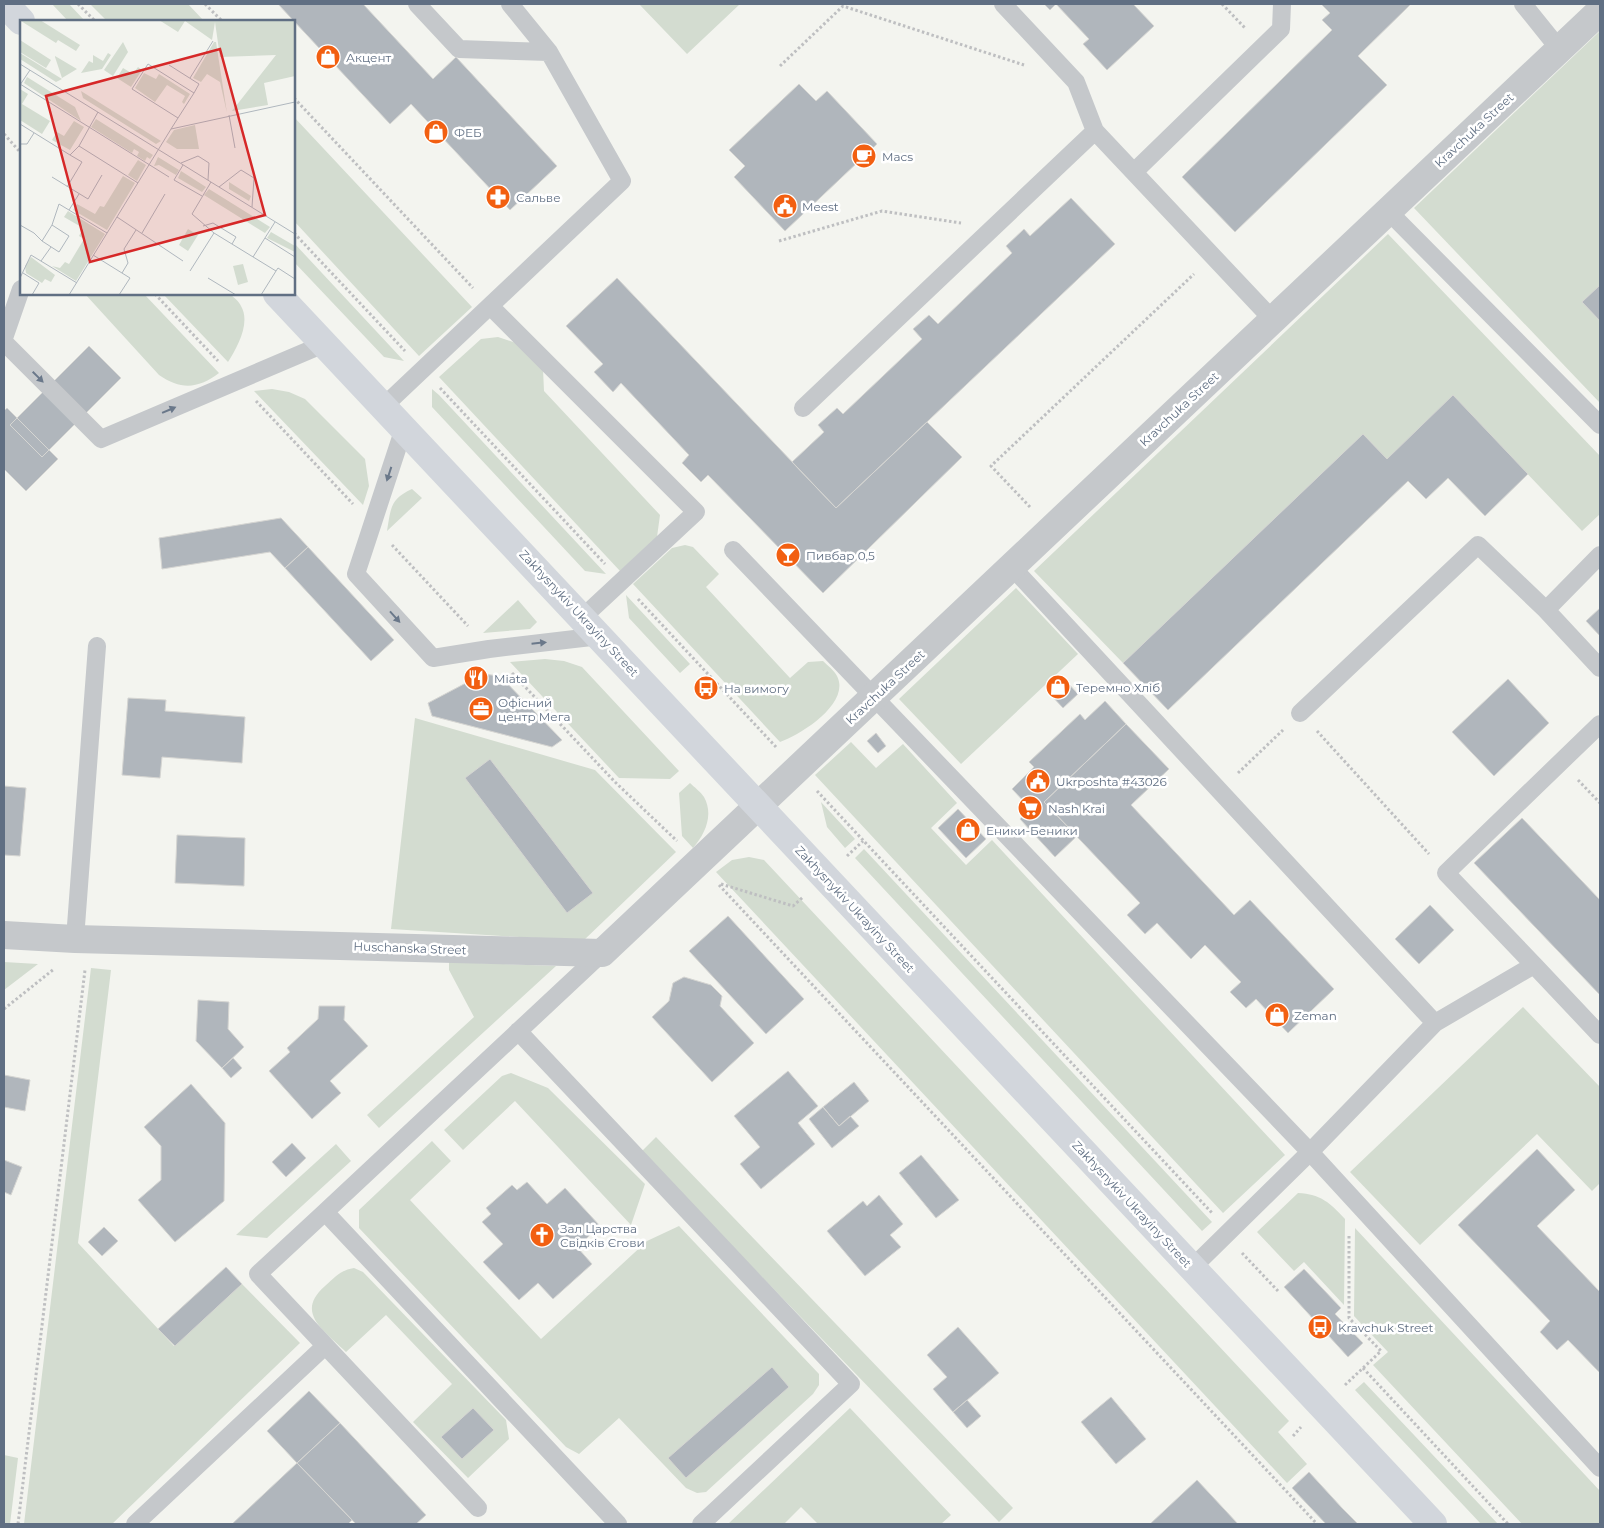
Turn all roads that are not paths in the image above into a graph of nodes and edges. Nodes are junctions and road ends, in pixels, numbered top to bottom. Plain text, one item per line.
1 (5, 4) edge
2 (416, 4) edge
3 (510, 4) edge
4 (1003, 4) edge
5 (1282, 4) edge
6 (1522, 4) edge
7 (1600, 11) edge
8 (20, 20) edge
9 (1560, 50) junction
10 (549, 52) junction
11 (1095, 131) junction
12 (1134, 172) junction
13 (1388, 211) junction
14 (20, 292) edge
15 (278, 295) edge
16 (490, 306) junction
17 (1273, 320) junction
18 (4, 338) edge
19 (4, 342) edge
20 (324, 344) junction
21 (384, 406) junction
22 (803, 408) dead end
23 (1600, 425) edge
24 (404, 428) junction
25 (733, 550) dead end
26 (1600, 555) edge
27 (1012, 567) junction
28 (1546, 610) junction
29 (591, 627) junction
30 (96, 646) dead end
31 (1600, 668) edge
32 (875, 696) junction
33 (1300, 713) road end
34 (1600, 724) edge
35 (758, 806) junction
36 (4, 935) edge
37 (75, 939) junction
38 (602, 953) junction
39 (1534, 965) junction
40 (1435, 1023) junction
41 (518, 1031) junction
42 (1600, 1035) edge
43 (1310, 1152) junction
44 (325, 1212) junction
45 (1192, 1268) junction
46 (325, 1346) junction
47 (1600, 1468) edge
48 (478, 1508) dead end
49 (134, 1524) edge
50 (618, 1524) edge
51 (701, 1524) edge
52 (1433, 1524) edge

1 - 8 main road
2 - 10 lane
3 - 10 lane
4 - 11 lane
5 - 12 lane
6 - 9 lane
7 - 9 street, Kravchuka Street
9 - 13 street, Kravchuka Street
10 - 16 lane
11 - 12 lane
11 - 22 lane
12 - 17 lane
13 - 17 street, Kravchuka Street
13 - 23 lane
14 - 18 lane
15 - 20 main road, Zakhysnykiv Ukrayiny Street
16 - 21 lane
16 - 29 lane
17 - 27 street, Kravchuka Street
19 -> 20 lane
20 - 21 main road, Zakhysnykiv Ukrayiny Street
21 - 24 main road, Zakhysnykiv Ukrayiny Street
24 - 29 main road, Zakhysnykiv Ukrayiny Street
24 -> 29 lane
25 - 32 lane
26 - 28 lane
27 - 32 street, Kravchuka Street
27 - 40 lane
28 - 31 lane
28 - 33 lane
29 - 35 main road, Zakhysnykiv Ukrayiny Street
30 - 37 lane
32 - 35 street, Kravchuka Street
32 - 43 lane
34 - 39 lane
35 - 38 street
35 - 45 main road, Zakhysnykiv Ukrayiny Street
36 - 37 street, Huschanska Street
37 - 38 street, Huschanska Street
38 - 41 lane
39 - 40 lane
39 - 42 lane
40 - 43 lane
41 - 44 lane
41 - 51 lane
43 - 45 lane
43 - 47 lane
44 - 46 lane
44 - 50 lane
45 - 52 main road, Zakhysnykiv Ukrayiny Street
46 - 48 lane
46 - 49 lane

